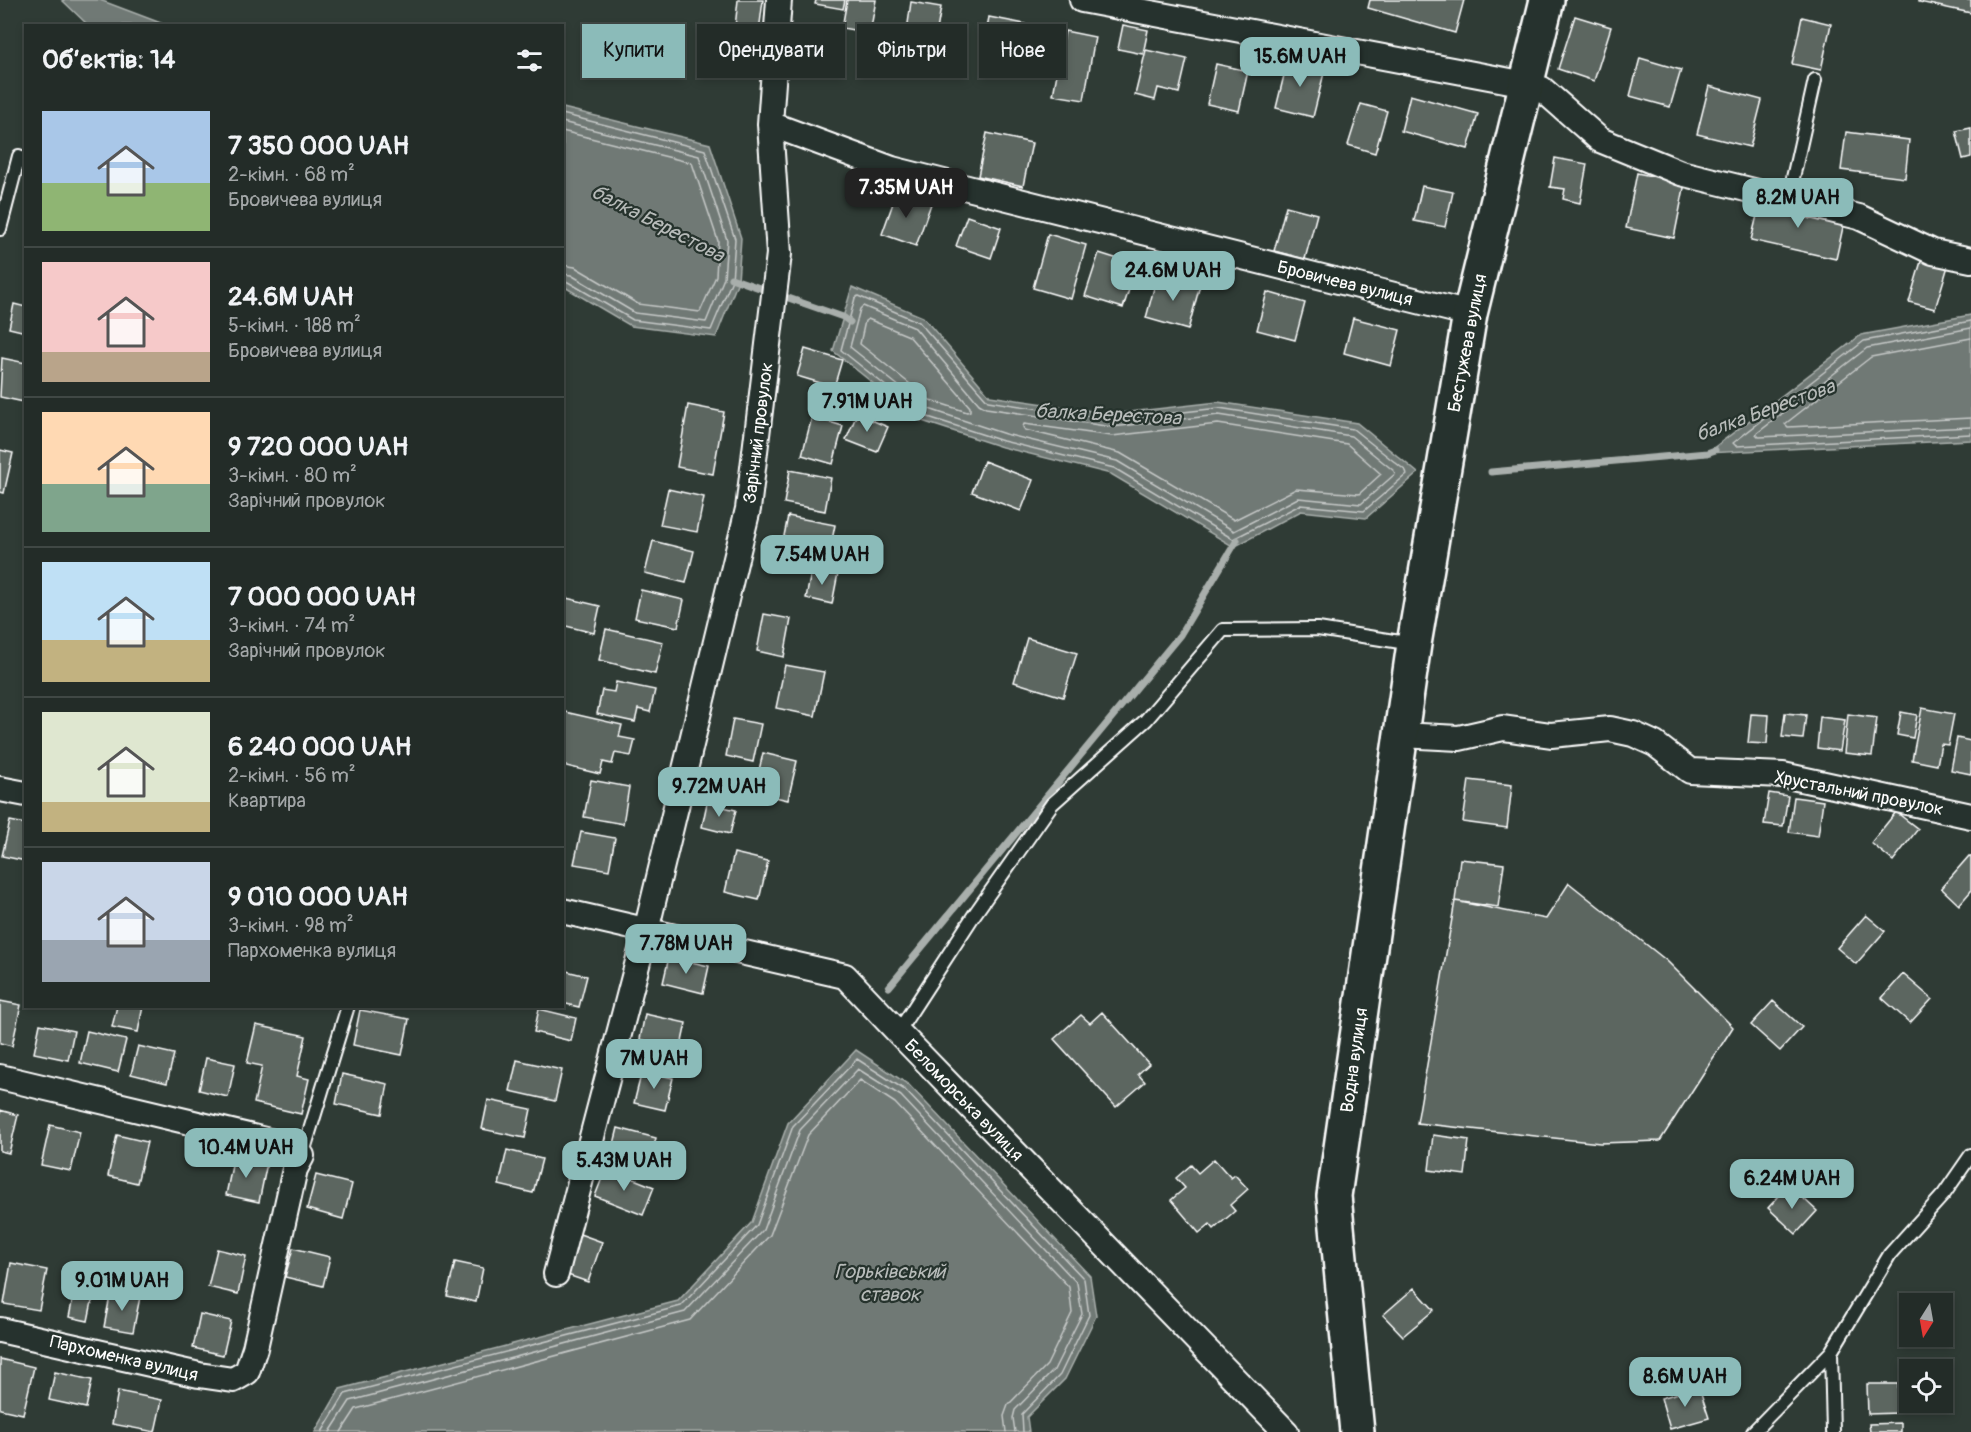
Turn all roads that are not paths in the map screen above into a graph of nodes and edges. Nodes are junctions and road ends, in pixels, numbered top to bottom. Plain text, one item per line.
1 (779, 0) edge
2 (1082, 0) edge
3 (1548, 0) edge
4 (1159, 7) edge
5 (1815, 80) dead end
6 (1526, 84) junction
7 (770, 124) junction
8 (19, 156) dead end
9 (1788, 200) junction
10 (0, 229) edge
11 (1971, 260) edge
12 (1470, 314) junction
13 (1414, 644) junction
14 (1408, 690) joint
15 (1401, 735) junction
16 (0, 789) edge
17 (24, 794) edge
18 (1971, 816) edge
19 (564, 912) edge
20 (646, 932) junction
21 (347, 1008) edge
22 (898, 1032) junction
23 (0, 1077) edge
24 (1971, 1155) edge
25 (302, 1156) junction
26 (556, 1274) dead end
27 (0, 1330) edge
28 (1831, 1352) junction
29 (1286, 1432) edge
30 (1357, 1432) edge
31 (1753, 1432) edge
32 (1833, 1432) edge

1 - 7 street, Зарічний провулок
2 - 4 street
3 - 6 street, Бестужева вулиця
4 - 6 street
5 - 9 lane
6 - 9 street
6 - 12 street, Бестужева вулиця
7 - 12 street, Бровичева вулиця
7 - 20 street, Зарічний провулок
8 - 10 lane
9 - 11 street
12 - 13 street, Бестужева вулиця
13 - 14 street, Бестужева вулиця
13 - 22 lane
14 - 15 street, Водна вулиця
15 - 18 street, Хрустальний провулок
15 - 30 street, Водна вулиця
16 - 17 street
19 - 20 street, Беломорська вулиця
20 - 22 street, Беломорська вулиця
20 - 26 street, Зарічний провулок
21 - 25 lane
22 - 29 street, Беломорська вулиця
23 - 25 street
24 - 28 lane
25 - 27 street, Пархоменка вулиця
28 - 31 lane
28 - 32 lane

